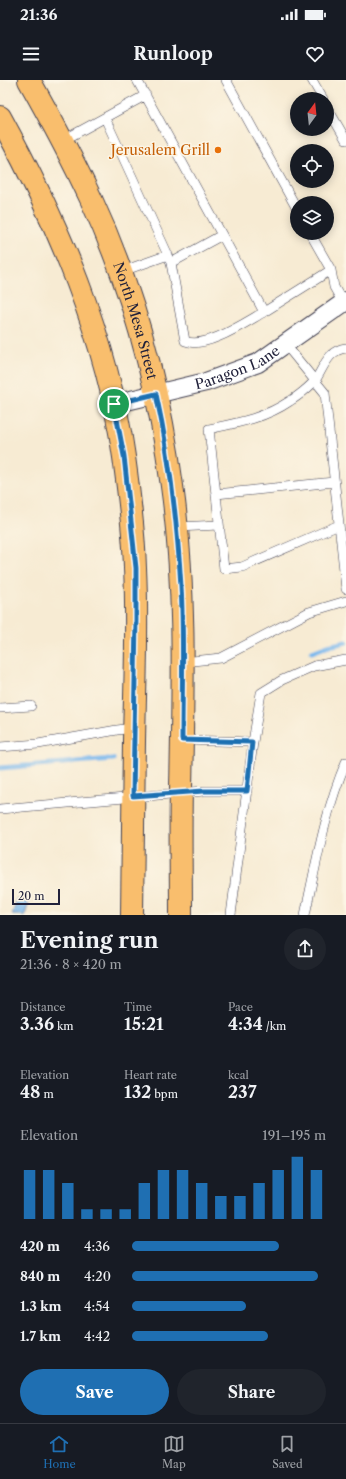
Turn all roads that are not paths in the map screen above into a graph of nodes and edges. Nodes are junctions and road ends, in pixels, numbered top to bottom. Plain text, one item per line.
1 (29, 80) edge
2 (138, 80) edge
3 (226, 80) edge
4 (312, 80) edge
5 (319, 92) edge
6 (146, 95) junction
7 (0, 117) edge
8 (105, 118) junction
9 (334, 119) edge
10 (346, 140) edge
11 (62, 141) junction
12 (290, 196) edge
13 (222, 235) junction
14 (314, 240) edge
15 (170, 259) junction
16 (331, 270) junction
17 (120, 272) junction
18 (344, 302) edge
19 (264, 312) junction
20 (285, 344) junction
21 (346, 348) edge
22 (315, 381) junction
23 (156, 394) junction
24 (114, 404) junction
25 (334, 482) junction
26 (216, 494) junction
27 (219, 524) junction
28 (339, 525) junction
29 (176, 527) junction
30 (346, 589) edge
31 (346, 601) edge
32 (346, 660) edge
33 (182, 662) junction
34 (31, 706) dead end
35 (0, 708) edge
36 (134, 728) junction
37 (182, 740) junction
38 (252, 742) junction
39 (0, 747) edge
40 (346, 762) edge
41 (247, 791) junction
42 (181, 793) junction
43 (133, 796) junction
44 (0, 809) edge
45 (132, 915) edge
46 (181, 915) edge
47 (230, 915) edge
48 (305, 915) edge

1 - 11 main road, North Mesa Street
2 - 6 lane
3 - 12 lane
4 - 5 lane
6 - 8 lane
6 - 13 lane
7 - 24 main road
8 - 11 lane
8 - 15 lane
9 - 10 lane
11 - 17 main road, North Mesa Street
13 - 15 lane
13 - 19 lane
14 - 16 lane
15 - 17 lane
15 - 19 lane
16 - 18 lane
16 - 19 lane
17 - 23 main road, North Mesa Street
18 - 20 street, Paragon Lane
20 - 22 lane
20 - 23 street, Paragon Lane
21 - 22 lane
22 - 25 lane
22 - 26 lane
23 - 24 street, Paragon Lane
23 - 29 main road, North Mesa Street
24 - 36 main road
25 - 26 lane
25 - 28 lane
26 - 27 lane
27 - 28 lane
27 - 29 lane
28 - 30 lane
29 - 33 main road, North Mesa Street
31 - 33 lane
32 - 38 lane
33 - 37 main road, North Mesa Street
34 - 35 lane
36 - 39 lane
36 - 43 main road
37 - 38 lane
37 - 42 main road, North Mesa Street
38 - 41 lane
40 - 48 lane
41 - 42 lane
41 - 47 lane
42 - 43 lane
42 - 46 main road, North Mesa Street
43 - 44 lane
43 - 45 main road

